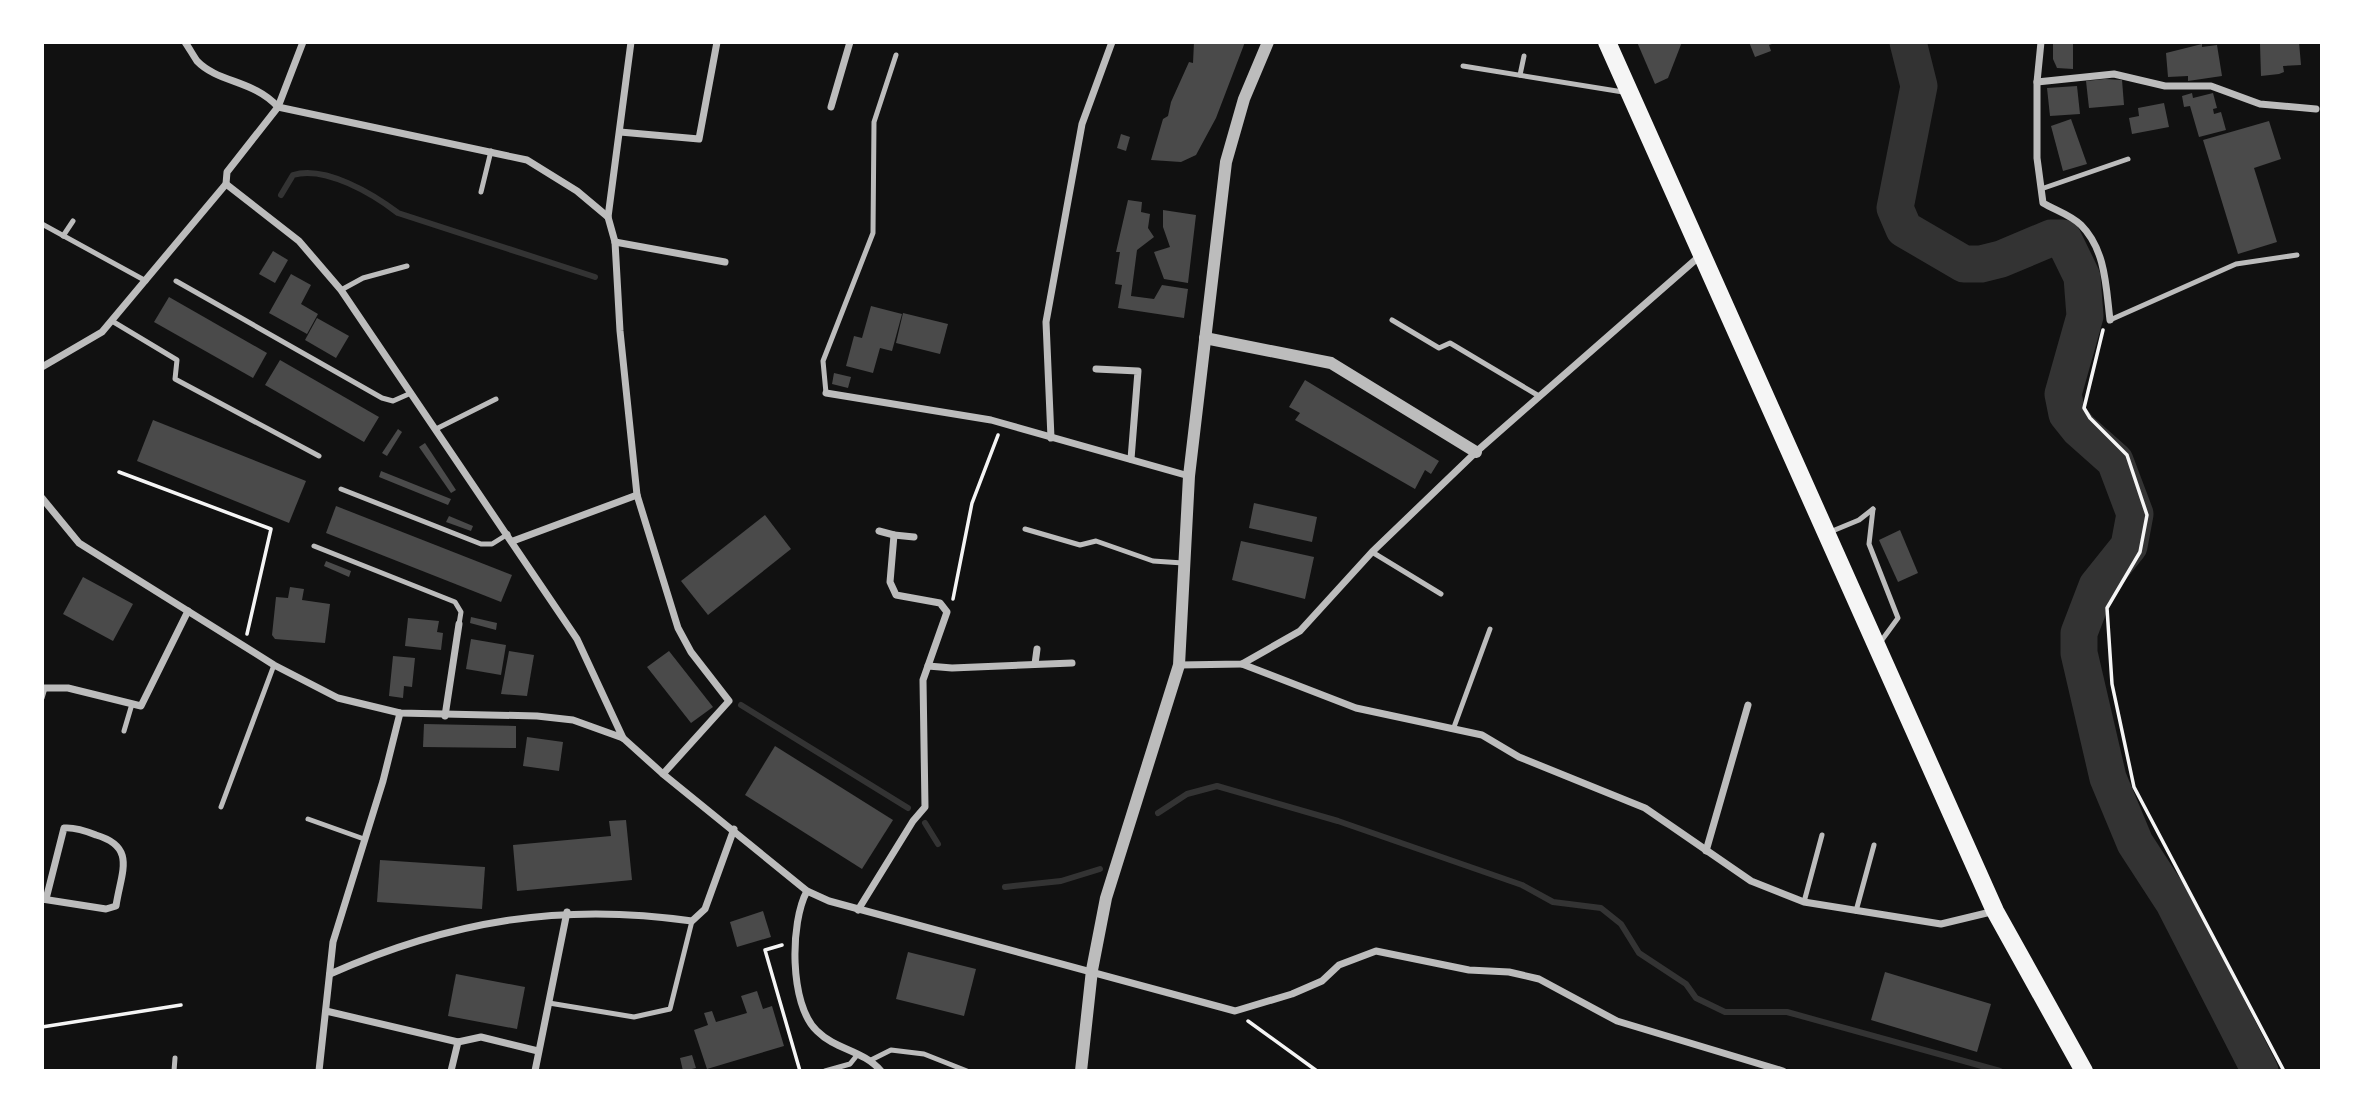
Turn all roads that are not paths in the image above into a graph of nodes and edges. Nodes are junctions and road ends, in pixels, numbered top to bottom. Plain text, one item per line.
1 (185, 42) edge
2 (303, 42) edge
3 (631, 42) edge
4 (717, 42) edge
5 (850, 42) edge
6 (1112, 42) edge
7 (1268, 42) edge
8 (1607, 42) edge
9 (2041, 42) edge
10 (895, 55) dead end
11 (1524, 56) dead end
12 (1463, 66) dead end
13 (1520, 75) junction
14 (2037, 82) junction
15 (1630, 93) junction
16 (278, 107) junction
17 (831, 107) dead end
18 (2316, 109) dead end
19 (620, 132) junction
20 (492, 150) junction
21 (2128, 159) dead end
22 (226, 184) junction
23 (2041, 189) junction
24 (481, 192) dead end
25 (608, 217) junction
26 (73, 220) dead end
27 (42, 224) edge
28 (63, 236) junction
29 (615, 242) junction
30 (1702, 254) junction
31 (2297, 255) dead end
32 (725, 262) dead end
33 (407, 266) dead end
34 (146, 281) junction
35 (176, 281) dead end
36 (341, 290) junction
37 (1392, 320) dead end
38 (2110, 320) joint
39 (112, 321) junction
40 (1205, 338) junction
41 (42, 367) edge
42 (1096, 369) dead end
43 (411, 393) junction
44 (826, 393) joint
45 (1539, 396) junction
46 (496, 399) dead end
47 (436, 429) junction
48 (1051, 438) junction
49 (1476, 452) junction
50 (319, 456) dead end
51 (1131, 459) junction
52 (1189, 476) junction
53 (341, 489) dead end
54 (637, 495) junction
55 (42, 498) edge
56 (1025, 528) dead end
57 (879, 531) dead end
58 (1826, 534) junction
59 (894, 535) junction
60 (915, 537) dead end
61 (510, 538) junction
62 (314, 545) dead end
63 (1372, 552) junction
64 (1186, 564) junction
65 (1441, 594) dead end
66 (188, 611) junction
67 (459, 624) joint
68 (1490, 629) dead end
69 (1877, 646) junction
70 (1037, 649) dead end
71 (1072, 663) dead end
72 (1035, 664) junction
73 (1242, 664) junction
74 (274, 665) junction
75 (1179, 665) junction
76 (928, 666) junction
77 (43, 688) edge
78 (42, 698) edge
79 (132, 704) junction
80 (1748, 705) dead end
81 (400, 713) junction
82 (445, 716) junction
83 (1454, 727) junction
84 (124, 731) dead end
85 (624, 737) junction
86 (663, 774) junction
87 (221, 807) dead end
88 (308, 819) dead end
89 (734, 829) junction
90 (1822, 835) dead end
91 (364, 839) junction
92 (1874, 845) dead end
93 (1706, 851) junction
94 (807, 891) junction
95 (44, 899) edge
96 (1804, 902) junction
97 (858, 910) junction
98 (1856, 911) junction
99 (1995, 911) junction
100 (567, 912) junction
101 (692, 921) junction
102 (1092, 970) junction
103 (330, 974) junction
104 (549, 1003) junction
105 (326, 1011) junction
106 (458, 1042) junction
107 (538, 1051) junction
108 (859, 1052) junction
109 (175, 1058) dead end
110 (871, 1060) junction
111 (174, 1071) edge
112 (319, 1071) edge
113 (451, 1071) edge
114 (535, 1071) edge
115 (825, 1071) edge
116 (881, 1071) edge
117 (967, 1071) edge
118 (1081, 1071) edge
119 (1783, 1071) edge
120 (2084, 1071) edge

1 - 16 street
2 - 16 street
3 - 19 street
4 - 19 street
5 - 17 street
6 - 48 street
7 - 40 street
8 - 15 main road
9 - 14 street
10 - 44 lane
11 - 13 lane
12 - 13 lane
13 - 15 lane
14 - 18 street
14 - 23 street
15 - 30 main road
16 - 20 street
16 - 22 street
19 - 25 street
20 - 24 lane
20 - 25 street
21 - 23 lane
22 - 34 street
22 - 36 street
23 - 38 street
25 - 29 street
26 - 28 lane
27 - 28 lane
28 - 34 lane
29 - 32 street
29 - 54 street
30 - 45 street
30 - 58 main road
31 - 38 lane
33 - 36 lane
34 - 39 street
35 - 43 lane
36 - 43 street
37 - 45 lane
39 - 41 street
39 - 50 lane
40 - 49 street
40 - 52 street
42 - 51 street
43 - 47 street
44 - 48 street
45 - 49 street
46 - 47 lane
47 - 61 street
48 - 51 street
49 - 63 street
51 - 52 street
52 - 64 street
53 - 61 lane
54 - 61 street
54 - 86 street
55 - 66 street
56 - 64 lane
57 - 59 street
58 - 69 main road
58 - 69 lane
59 - 60 street
59 - 76 street
61 - 85 street
62 - 67 lane
63 - 65 lane
63 - 73 street
64 - 75 street
66 - 74 street
66 - 79 street
67 - 82 street
68 - 83 lane
69 - 99 main road
70 - 72 street
71 - 72 street
72 - 76 street
73 - 75 street
73 - 83 street
74 - 81 street
74 - 87 lane
75 - 102 street
76 - 97 street
77 - 78 lane
77 - 79 street
79 - 84 lane
80 - 93 street
81 - 82 street
81 - 91 street
82 - 85 street
83 - 93 street
85 - 86 street
86 - 89 street
88 - 91 lane
89 - 94 street
89 - 101 street
90 - 96 lane
91 - 103 street
92 - 98 lane
93 - 96 street
94 - 97 street
94 - 108 street
95 - 95 street
96 - 98 street
97 - 102 street
98 - 99 street
99 - 120 main road
100 - 101 street
100 - 103 street
100 - 104 street
101 - 104 lane
102 - 118 street
102 - 119 street
103 - 105 street
104 - 107 street
105 - 106 street
105 - 112 street
106 - 107 street
106 - 113 street
107 - 114 street
108 - 110 street
108 - 115 lane
109 - 111 lane
110 - 116 street
110 - 117 lane

